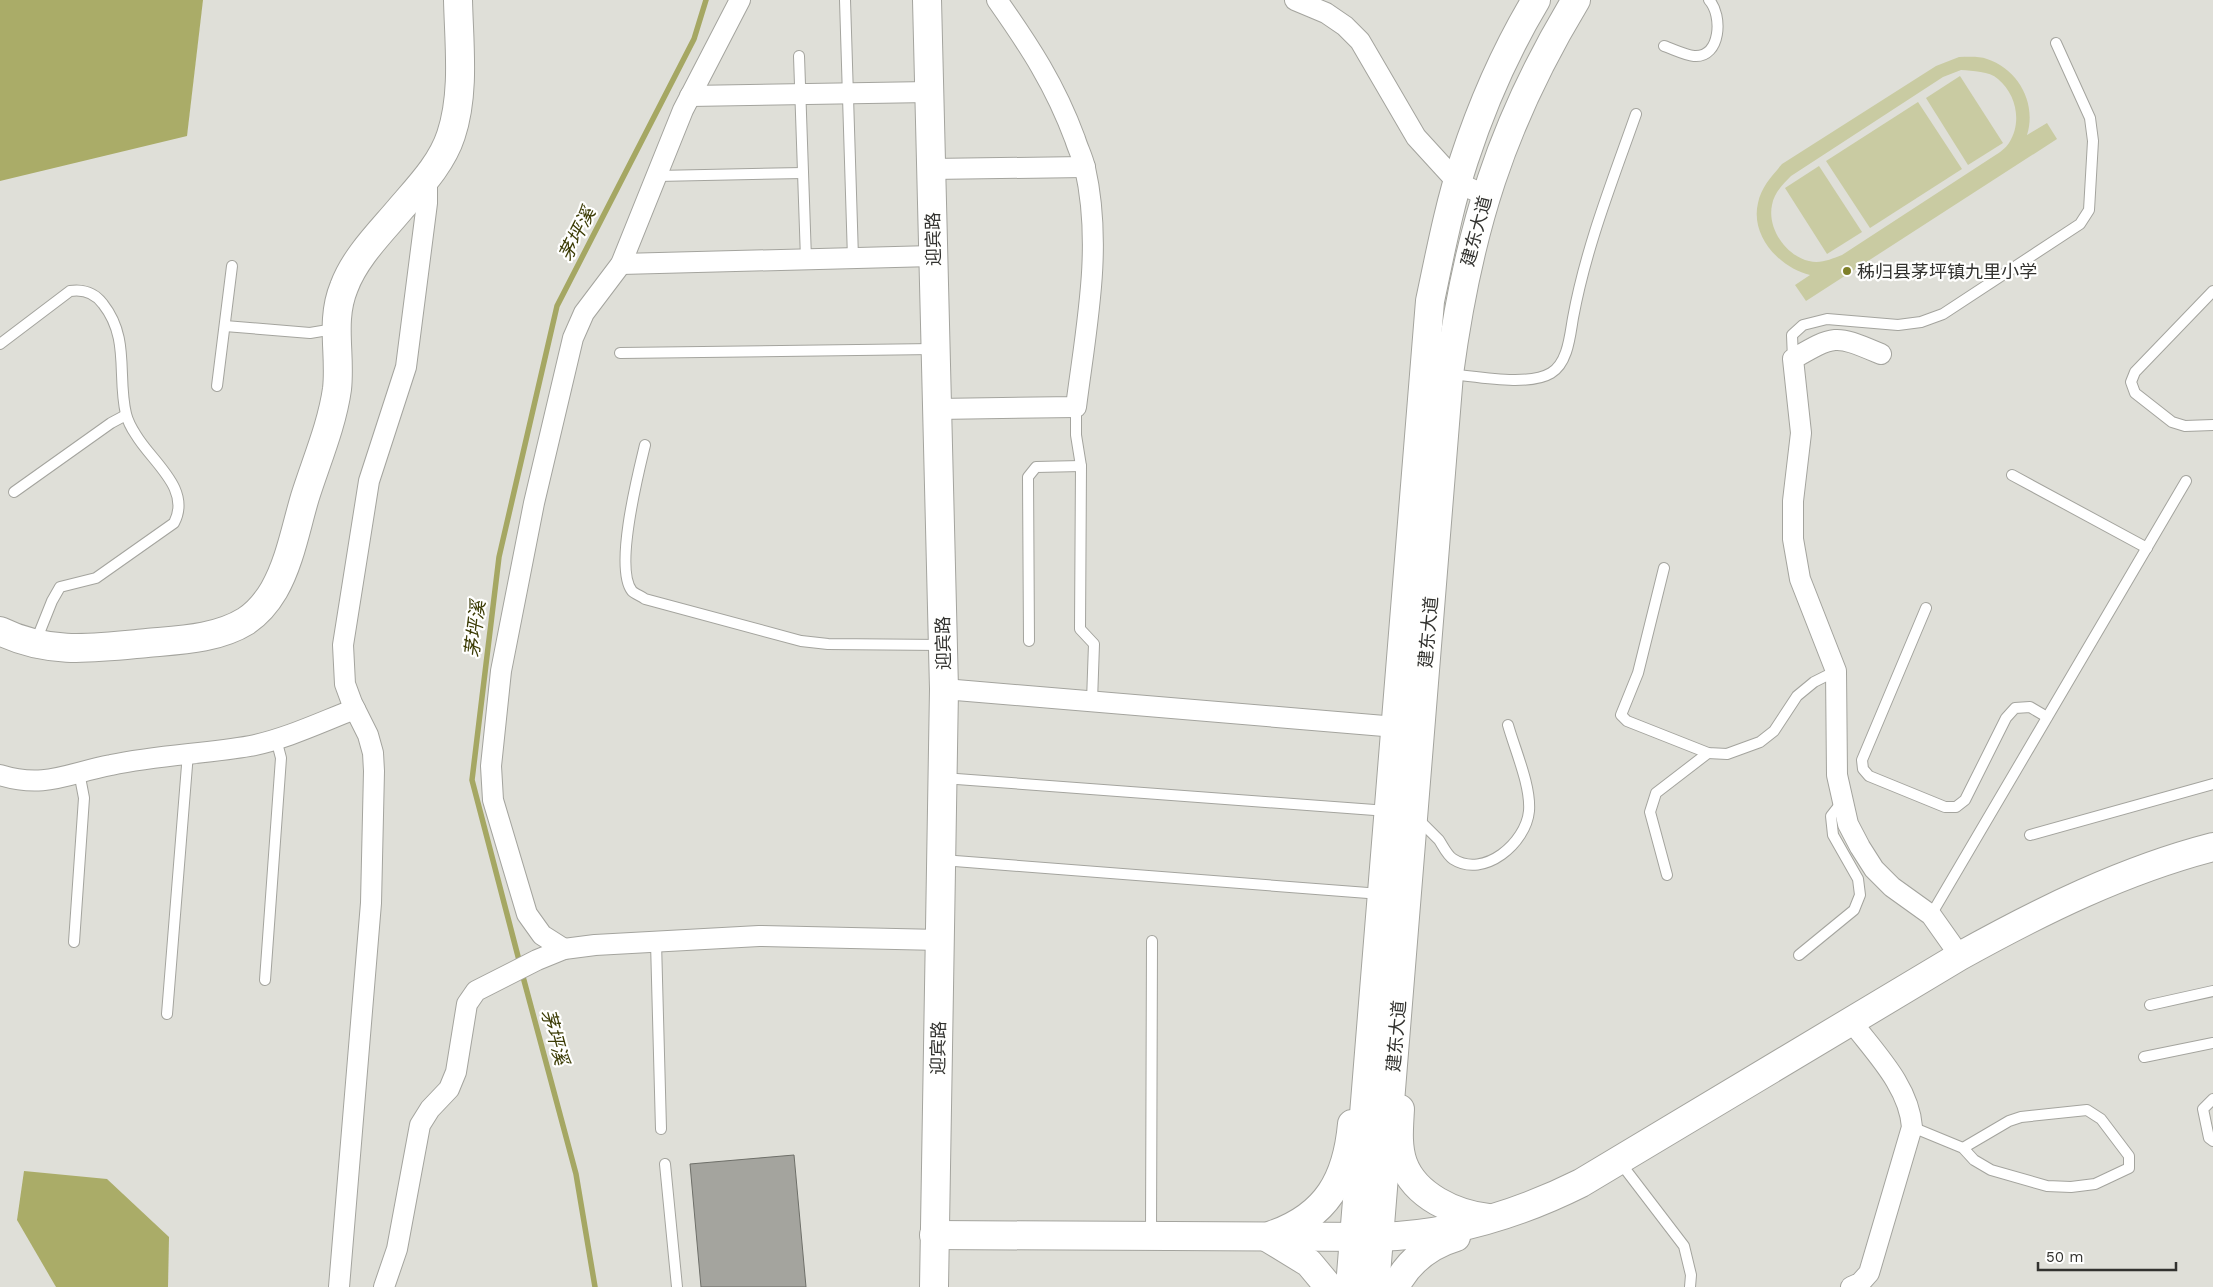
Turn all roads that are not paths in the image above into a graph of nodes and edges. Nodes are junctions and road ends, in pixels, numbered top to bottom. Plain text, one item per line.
1 (458, 0) edge
2 (740, 0) edge
3 (845, 0) edge
4 (927, 0) edge
5 (997, 0) edge
6 (1295, 0) edge
7 (1536, 0) edge
8 (1576, 0) edge
9 (1709, 0) edge
10 (2056, 43) dead end
11 (1664, 46) dead end
12 (799, 56) dead end
13 (929, 92) junction
14 (800, 94) junction
15 (848, 94) junction
16 (690, 96) junction
17 (1636, 114) dead end
18 (1085, 167) junction
19 (931, 169) junction
20 (803, 173) junction
21 (657, 176) junction
22 (427, 177) junction
23 (1458, 183) junction
24 (1485, 196) junction
25 (933, 256) junction
26 (853, 258) junction
27 (806, 259) junction
28 (621, 264) junction
29 (232, 266) dead end
30 (2213, 291) edge
31 (224, 326) junction
32 (335, 328) junction
33 (0, 344) edge
34 (935, 349) junction
35 (620, 353) dead end
36 (1881, 354) dead end
37 (1793, 359) junction
38 (1436, 373) junction
39 (217, 386) dead end
40 (1076, 407) junction
41 (937, 409) junction
42 (126, 415) junction
43 (2213, 425) edge
44 (644, 445) dead end
45 (1081, 466) junction
46 (2012, 475) dead end
47 (2186, 481) dead end
48 (14, 492) dead end
49 (2147, 548) junction
50 (1664, 568) dead end
51 (1926, 608) dead end
52 (0, 631) edge
53 (1029, 641) dead end
54 (35, 645) junction
55 (943, 645) junction
56 (1836, 671) junction
57 (944, 689) junction
58 (1092, 701) junction
59 (354, 709) junction
60 (2047, 717) junction
61 (1508, 725) dead end
62 (1407, 728) junction
63 (276, 739) junction
64 (188, 753) junction
65 (1708, 753) junction
66 (79, 772) junction
67 (0, 775) edge
68 (942, 778) junction
69 (2213, 784) edge
70 (1843, 802) junction
71 (1401, 812) junction
72 (2030, 835) dead end
73 (2213, 847) edge
74 (941, 860) junction
75 (1667, 875) dead end
76 (1394, 895) junction
77 (1931, 915) junction
78 (940, 940) junction
79 (1152, 941) dead end
80 (74, 942) dead end
81 (656, 942) junction
82 (564, 950) junction
83 (1799, 955) dead end
84 (1960, 956) junction
85 (265, 980) dead end
86 (2213, 992) edge
87 (2150, 1005) dead end
88 (167, 1014) dead end
89 (1851, 1021) junction
90 (2213, 1043) edge
91 (1381, 1055) junction
92 (2144, 1058) dead end
93 (2213, 1099) edge
94 (1912, 1126) junction
95 (661, 1129) dead end
96 (2213, 1141) edge
97 (1963, 1148) junction
98 (1619, 1161) junction
99 (665, 1164) dead end
100 (1497, 1219) junction
101 (934, 1235) junction
102 (1152, 1236) junction
103 (1267, 1237) junction
104 (1366, 1237) junction
105 (339, 1287) edge
106 (384, 1287) edge
107 (677, 1287) edge
108 (934, 1287) edge
109 (1328, 1287) edge
110 (1350, 1287) edge
111 (1375, 1287) edge
112 (1395, 1287) edge
113 (1690, 1287) edge
114 (1851, 1287) edge

1 - 22 main road
2 - 16 street
3 - 15 lane
4 - 13 main road, 迎宾路
5 - 18 street
6 - 23 street
7 - 23 main road, 建东大道
8 - 24 main road, 建东大道
9 - 11 lane
10 - 37 lane
12 - 14 lane
13 - 15 street
13 - 19 main road, 迎宾路
14 - 15 street
14 - 16 street
14 - 20 lane
15 - 26 lane
16 - 21 street
17 - 38 lane
18 - 19 street
18 - 40 street
19 - 25 main road, 迎宾路
20 - 21 lane
20 - 27 lane
21 - 28 street
22 - 32 main road
22 - 59 street
23 - 24 street
23 - 38 main road, 建东大道
24 - 38 main road, 建东大道
25 - 26 street
25 - 34 main road, 迎宾路
26 - 27 street
27 - 28 street
28 - 82 street
29 - 31 lane
30 - 43 lane
31 - 32 lane
31 - 39 lane
32 - 54 main road
33 - 42 lane
34 - 35 lane
34 - 41 main road, 迎宾路
36 - 37 street
37 - 56 street
38 - 62 main road, 建东大道
40 - 41 street
40 - 45 lane
41 - 55 main road, 迎宾路
42 - 48 lane
42 - 54 lane
44 - 55 lane
45 - 53 lane
45 - 58 lane
46 - 49 lane
47 - 49 lane
49 - 60 lane
50 - 65 lane
51 - 60 lane
52 - 54 main road
55 - 57 main road, 迎宾路
56 - 65 lane
56 - 70 street
57 - 58 street
57 - 68 main road, 迎宾路
58 - 62 street
59 - 63 street
59 - 105 street
60 - 77 lane
61 - 71 lane
62 - 71 main road, 建东大道
63 - 64 street
63 - 85 lane
64 - 66 street
64 - 88 lane
65 - 75 lane
66 - 67 street
66 - 80 lane
68 - 71 lane
68 - 74 main road, 迎宾路
69 - 72 lane
70 - 77 street
70 - 83 lane
71 - 76 main road, 建东大道
73 - 84 main road
74 - 76 lane
74 - 78 main road, 迎宾路
76 - 91 main road, 建东大道
77 - 84 street
78 - 81 street
78 - 101 main road, 迎宾路
79 - 102 lane
81 - 82 street
81 - 95 lane
82 - 106 street
84 - 89 main road
86 - 87 lane
89 - 94 street
89 - 98 main road
90 - 92 lane
91 - 100 main road
91 - 103 main road
91 - 104 main road, 建东大道
93 - 96 lane
94 - 97 lane
94 - 114 street
97 - 97 lane
98 - 100 main road
98 - 113 lane
99 - 107 lane
100 - 104 main road
100 - 112 main road
101 - 102 main road
101 - 108 main road, 迎宾路
102 - 103 main road
103 - 104 main road
103 - 109 main road
104 - 110 main road, 建东大道
104 - 111 main road, 建东大道

